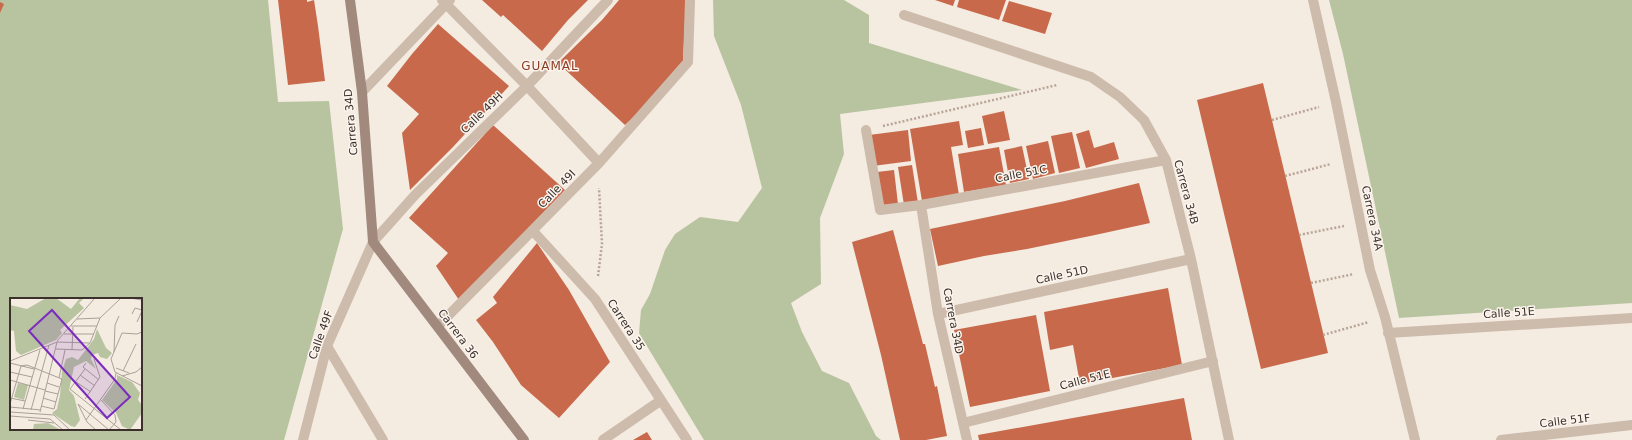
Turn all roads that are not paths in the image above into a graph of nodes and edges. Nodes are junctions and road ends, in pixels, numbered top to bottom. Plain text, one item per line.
1 (350, 0) edge
2 (608, 0) edge
3 (690, 0) edge
4 (1313, 0) edge
5 (446, 1) edge
6 (904, 15) dead end
7 (527, 86) junction
8 (362, 92) junction
9 (866, 130) road end
10 (1166, 160) junction
11 (599, 163) junction
12 (921, 205) junction
13 (533, 231) junction
14 (373, 242) junction
15 (1191, 259) junction
16 (938, 314) junction
17 (1632, 318) edge
18 (438, 326) junction
19 (1388, 333) junction
20 (327, 346) junction
21 (1213, 361) junction
22 (660, 401) junction
23 (963, 423) junction
24 (1632, 425) edge
25 (303, 440) edge
26 (383, 440) edge
27 (524, 440) edge
28 (603, 440) edge
29 (687, 440) edge
30 (967, 440) edge
31 (1229, 440) edge
32 (1415, 440) edge
33 (1501, 440) edge

1 - 8 street, Carrera 34D
2 - 7 street, Calle 49H
3 - 11 street, Calle 49I
4 - 19 street, Carrera 34A
5 - 7 street
5 - 8 street
6 - 10 street, Carrera 34B
7 - 11 street
7 - 14 street, Calle 49H
8 - 14 street, Carrera 34D
9 - 12 street, Calle 51C
10 - 12 street, Calle 51C
10 - 15 street, Carrera 34B
11 - 13 street, Calle 49I
12 - 16 street, Carrera 34D
13 - 18 street, Calle 49I
13 - 22 street, Carrera 35
14 - 18 street, Carrera 36
14 - 20 street, Calle 49F
15 - 16 street, Calle 51D
15 - 21 street, Carrera 34B
16 - 23 street, Carrera 34D
17 - 19 street, Calle 51E
18 - 27 street, Carrera 36
19 - 32 street, Carrera 34A
20 - 25 street, Calle 49F
20 - 26 street
21 - 23 street, Calle 51E
21 - 31 street, Carrera 34B
22 - 28 street
22 - 29 street, Carrera 35
23 - 30 street, Carrera 34D
24 - 33 street, Calle 51F

